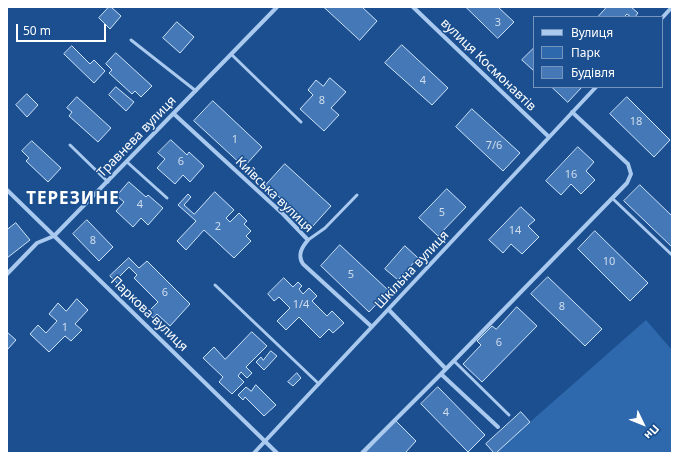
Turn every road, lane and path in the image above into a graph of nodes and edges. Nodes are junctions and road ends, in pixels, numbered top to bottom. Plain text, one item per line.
1 (277, 7) edge
2 (413, 7) edge
3 (672, 7) edge
4 (663, 17) edge
5 (131, 40) dead end
6 (231, 54) junction
7 (595, 88) edge
8 (196, 91) junction
9 (572, 112) junction
10 (174, 114) junction
11 (301, 122) dead end
12 (550, 137) junction
13 (70, 145) dead end
14 (126, 162) junction
15 (108, 182) junction
16 (7, 190) edge
17 (358, 195) dead end
18 (167, 198) dead end
19 (612, 198) junction
20 (54, 236) junction
21 (308, 240) junction
22 (672, 255) edge
23 (7, 274) edge
24 (215, 285) dead end
25 (389, 310) junction
26 (372, 327) junction
27 (454, 361) junction
28 (446, 368) junction
29 (441, 374) junction
30 (319, 384) junction
31 (509, 415) dead end
32 (498, 427) dead end
33 (265, 441) junction
34 (254, 453) edge
35 (277, 453) edge
36 (362, 453) edge

1 - 6 street, Травнева вулиця
2 - 12 street, вулиця Космонавтів
3 - 4 street
5 - 8 lane
6 - 8 street, Травнева вулиця
6 - 11 lane
7 - 9 street, Шкільна вулиця
8 - 10 street, Травнева вулиця
9 - 12 street, Шкільна вулиця
9 - 19 street
10 - 14 street, Травнева вулиця
10 - 21 street, Київська вулиця
12 - 25 street, Шкільна вулиця
13 - 15 lane
14 - 15 street, Травнева вулиця
14 - 18 lane
15 - 20 street, Травнева вулиця
16 - 20 street, Паркова вулиця
17 - 21 lane
19 - 22 lane
19 - 27 street
20 - 23 street, Травнева вулиця
20 - 33 street, Паркова вулиця
21 - 26 street, Київська вулиця
24 - 30 lane
25 - 26 street, Шкільна вулиця
25 - 28 street
26 - 30 street, Шкільна вулиця
27 - 28 street
27 - 31 lane
28 - 29 street
29 - 32 street
29 - 36 street
30 - 33 street, Шкільна вулиця
33 - 34 street, Шкільна вулиця
33 - 35 street, Паркова вулиця

